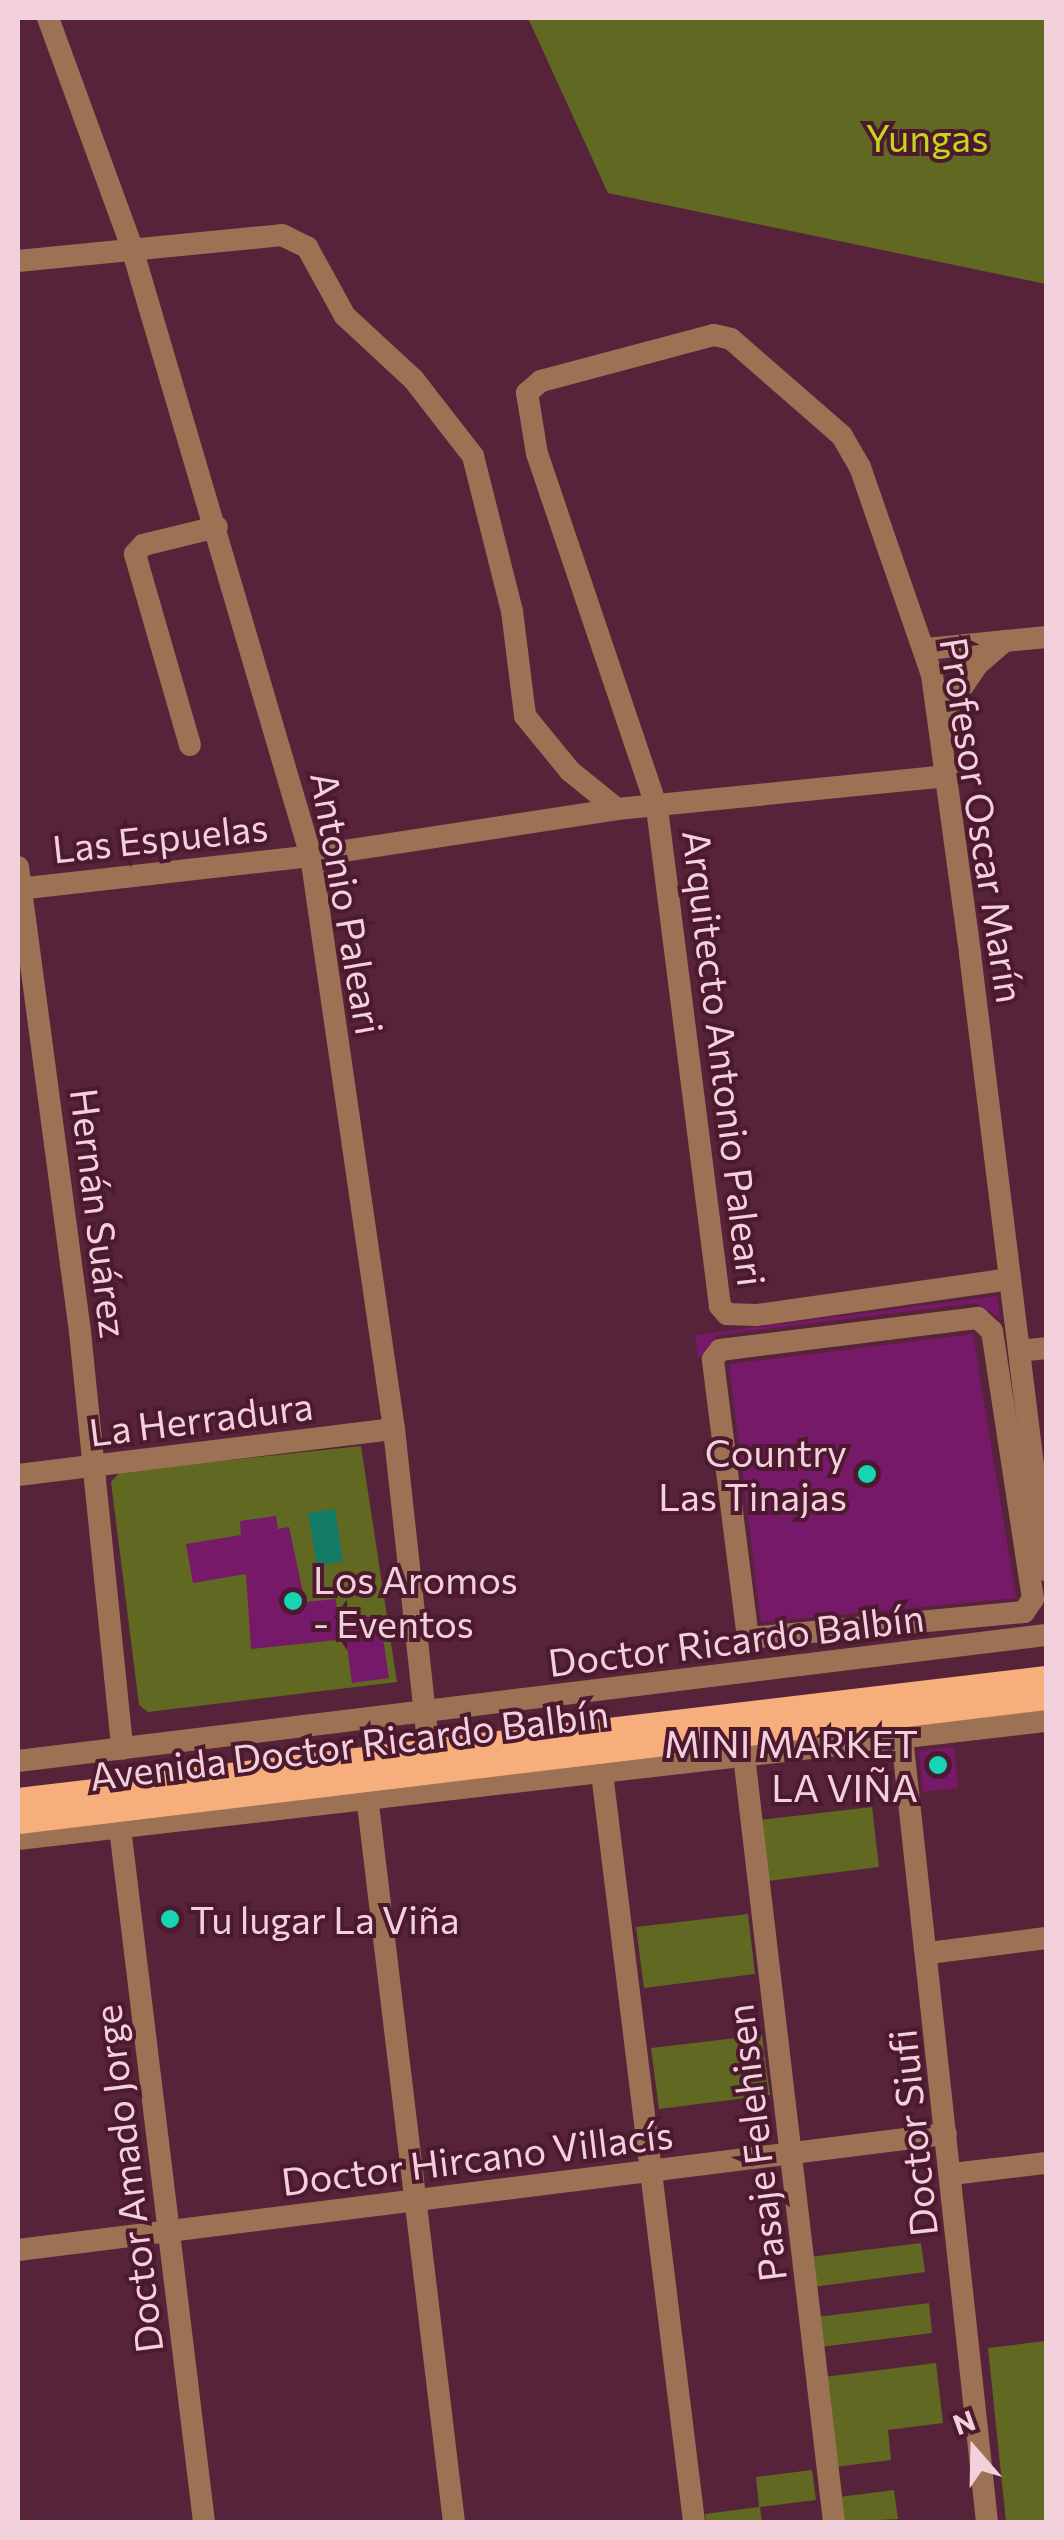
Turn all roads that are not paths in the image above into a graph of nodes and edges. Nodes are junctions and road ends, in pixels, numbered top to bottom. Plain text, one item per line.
1 (48, 18) edge
2 (131, 245) junction
3 (18, 261) edge
4 (541, 381) joint
5 (217, 527) junction
6 (1046, 638) edge
7 (1005, 642) junction
8 (926, 649) junction
9 (939, 722) junction
10 (190, 745) dead end
11 (948, 776) junction
12 (657, 808) junction
13 (618, 809) junction
14 (311, 856) junction
15 (20, 881) edge
16 (1010, 1279) junction
17 (1046, 1348) edge
18 (1019, 1351) junction
19 (394, 1429) junction
20 (94, 1467) junction
21 (18, 1476) edge
22 (1046, 1570) edge
23 (888, 1628) junction
24 (1046, 1635) edge
25 (890, 1655) junction
26 (1046, 1678) edge
27 (1046, 1697) edge
28 (425, 1713) junction
29 (1046, 1721) edge
30 (902, 1737) junction
31 (122, 1749) junction
32 (599, 1751) junction
33 (744, 1756) junction
34 (18, 1761) edge
35 (431, 1762) junction
36 (367, 1796) junction
37 (18, 1800) edge
38 (18, 1821) edge
39 (120, 1828) junction
40 (18, 1840) edge
41 (1046, 1938) edge
42 (929, 1953) junction
43 (946, 2134) junction
44 (792, 2153) junction
45 (1046, 2163) edge
46 (648, 2170) junction
47 (952, 2174) junction
48 (413, 2203) junction
49 (169, 2231) junction
50 (18, 2250) edge
51 (204, 2522) edge
52 (454, 2522) edge
53 (694, 2522) edge
54 (834, 2522) edge
55 (987, 2522) edge

1 - 2 street, Antonio Paleari
2 - 3 street
2 - 5 street, Antonio Paleari
2 - 13 street
4 - 8 street, Profesor Oscar Marín
4 - 12 street, Arquitecto Antonio Paleari
5 - 10 street
5 - 14 street, Antonio Paleari
6 - 7 street
7 - 8 street
7 - 9 street
8 - 9 street, Profesor Oscar Marín
9 - 11 street, Profesor Oscar Marín
11 - 12 street, Las Espuelas
11 - 16 street, Profesor Oscar Marín
12 - 13 street, Las Espuelas
12 - 16 street, Arquitecto Antonio Paleari
13 - 14 street, Las Espuelas
14 - 15 street, Las Espuelas
14 - 19 street, Antonio Paleari
15 - 20 street, Hernán Suárez
16 - 18 street, Profesor Oscar Marín
17 - 18 street
18 - 22 street, Profesor Oscar Marín
19 - 20 street, La Herradura
19 - 28 street, Antonio Paleari
20 - 21 street, La Herradura
20 - 31 street, Hernán Suárez
23 - 23 street
23 - 25 street
24 - 25 street, Doctor Ricardo Balbín
25 - 28 street, Doctor Ricardo Balbín
26 - 32 main road, Avenida Doctor Ricardo Balbín
27 - 32 main road, Avenida Doctor Ricardo Balbín
28 - 31 street, Doctor Ricardo Balbín
28 - 35 street, Antonio Paleari
29 - 30 street
30 - 33 street
30 - 42 street, Doctor Siufi
31 - 34 street, Doctor Ricardo Balbín
32 - 33 street
32 - 35 main road, Avenida Doctor Ricardo Balbín
32 - 36 street
32 - 46 street
33 - 44 street, Pasaje Felehisen
35 - 37 main road, Avenida Doctor Ricardo Balbín
35 - 38 main road, Avenida Doctor Ricardo Balbín
36 - 39 street
36 - 48 street
39 - 40 street
39 - 49 street, Doctor Amado Jorge
41 - 42 street
42 - 43 street, Doctor Siufi
43 - 44 street, Doctor Hircano Villacís
43 - 47 street, Doctor Siufi
44 - 46 street, Doctor Hircano Villacís
44 - 54 street, Pasaje Felehisen
45 - 47 street
46 - 48 street, Doctor Hircano Villacís
46 - 53 street
47 - 55 street, Doctor Siufi
48 - 49 street, Doctor Hircano Villacís
48 - 52 street
49 - 50 street, Doctor Hircano Villacís
49 - 51 street, Doctor Amado Jorge

